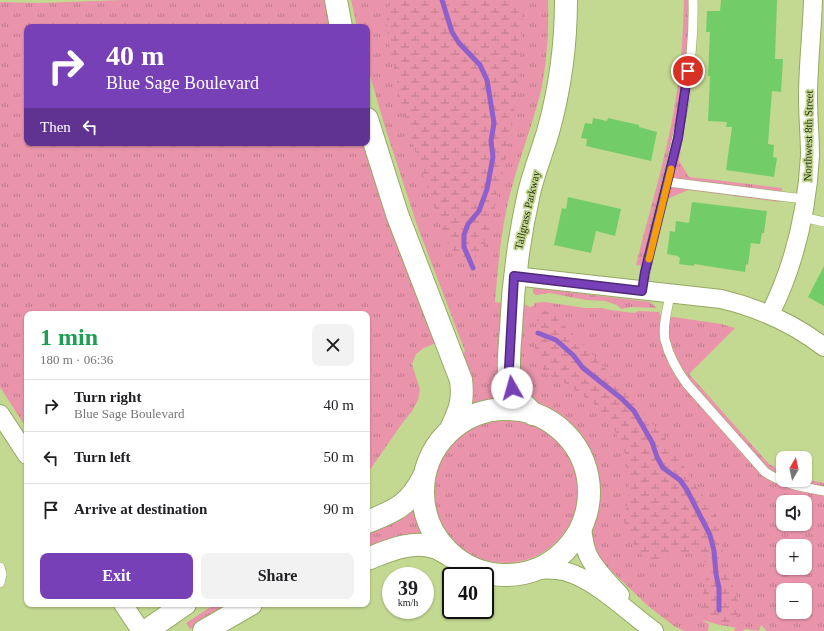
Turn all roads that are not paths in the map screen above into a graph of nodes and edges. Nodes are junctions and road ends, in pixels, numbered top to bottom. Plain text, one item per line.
1 (336, 0) edge
2 (566, 0) edge
3 (693, 0) edge
4 (813, 0) edge
5 (340, 24) edge
6 (370, 128) edge
7 (668, 182) junction
8 (806, 199) junction
9 (803, 217) junction
10 (824, 222) edge
11 (514, 276) junction
12 (642, 291) junction
13 (670, 294) junction
14 (770, 314) junction
15 (824, 347) edge
16 (0, 414) edge
17 (533, 414) junction
18 (450, 431) junction
19 (24, 450) edge
20 (426, 472) junction
21 (824, 491) edge
22 (370, 521) edge
23 (582, 527) junction
24 (370, 558) edge
25 (462, 562) junction
26 (0, 567) edge
27 (536, 570) junction
28 (0, 583) edge
29 (125, 607) edge
30 (181, 607) edge
31 (246, 607) edge
32 (652, 630) edge
33 (142, 631) edge
34 (146, 631) edge
35 (204, 631) edge

1 - 5 street
2 - 11 street, Tallgrass Parkway
3 - 7 lane
4 - 8 street, Northwest 8th Street
6 - 18 street
7 - 8 lane
7 - 12 lane
8 - 9 street, Northwest 8th Street
9 - 10 lane
9 - 14 street, Northwest 8th Street
11 - 12 street
11 - 17 street, Tallgrass Parkway
12 - 13 street
13 - 14 street
13 - 21 lane
14 - 15 street
16 - 19 street
17 - 18 street
17 - 23 street
18 - 20 street
20 - 22 street
20 - 25 street
23 - 27 street
23 - 32 street
24 - 25 street
25 - 27 street
26 - 28 lane
27 - 32 street
29 - 33 street
30 - 34 street
31 - 35 street

